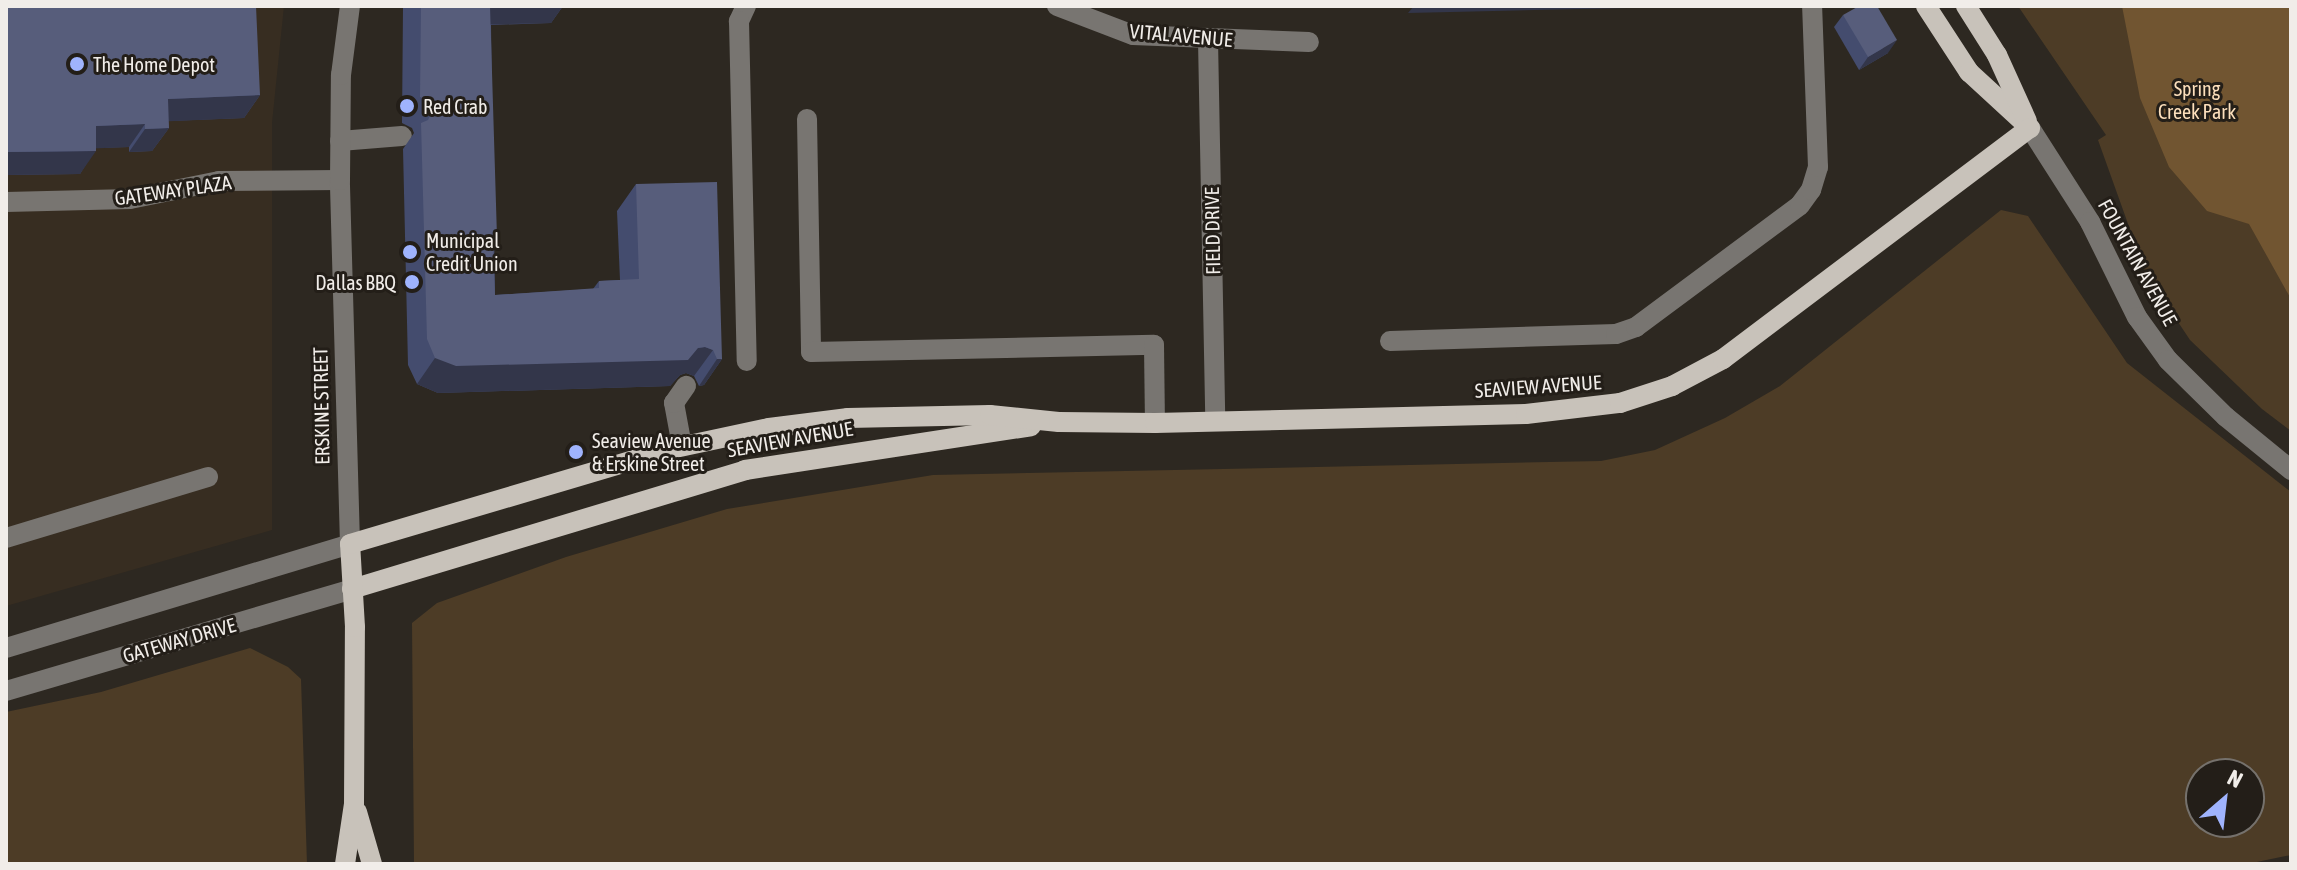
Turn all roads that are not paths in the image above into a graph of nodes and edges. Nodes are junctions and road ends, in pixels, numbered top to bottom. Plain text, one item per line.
1 (350, 6) edge
2 (746, 6) edge
3 (1057, 6) edge
4 (1812, 6) edge
5 (1926, 6) edge
6 (1966, 6) edge
7 (1208, 40) junction
8 (1309, 42) dead end
9 (807, 119) dead end
10 (2030, 128) junction
11 (402, 136) dead end
12 (340, 141) junction
13 (340, 180) junction
14 (6, 202) edge
15 (1390, 341) dead end
16 (747, 361) dead end
17 (675, 392) dead end
18 (1215, 421) junction
19 (1059, 422) junction
20 (1155, 423) junction
21 (682, 446) junction
22 (2291, 470) edge
23 (208, 477) dead end
24 (6, 538) edge
25 (350, 544) junction
26 (352, 589) junction
27 (6, 648) edge
28 (6, 691) edge
29 (354, 804) junction
30 (345, 864) edge
31 (372, 864) edge

1 - 12 street, ERSKINE STREET
2 - 16 street
3 - 7 street, VITAL AVENUE
4 - 15 street
5 - 10 main road, FOUNTAIN AVENUE
6 - 10 main road, FOUNTAIN AVENUE
7 - 8 street, VITAL AVENUE
7 - 18 street, FIELD DRIVE
9 - 20 street
10 - 18 main road, SEAVIEW AVENUE
10 - 22 street, FOUNTAIN AVENUE
11 - 12 street
12 - 13 street, ERSKINE STREET
13 - 14 street, GATEWAY PLAZA
13 - 25 street, ERSKINE STREET
17 - 21 street
18 - 20 main road, SEAVIEW AVENUE
19 - 20 main road, SEAVIEW AVENUE
19 - 21 main road, SEAVIEW AVENUE
19 - 26 main road, SEAVIEW AVENUE
21 - 25 main road, SEAVIEW AVENUE
23 - 24 street
25 - 26 main road, ERSKINE STREET
25 - 27 street, GATEWAY DRIVE
26 - 28 street, GATEWAY DRIVE
26 - 29 main road, ERSKINE STREET
29 - 30 main road, ERSKINE STREET
29 - 31 main road, ERSKINE STREET

